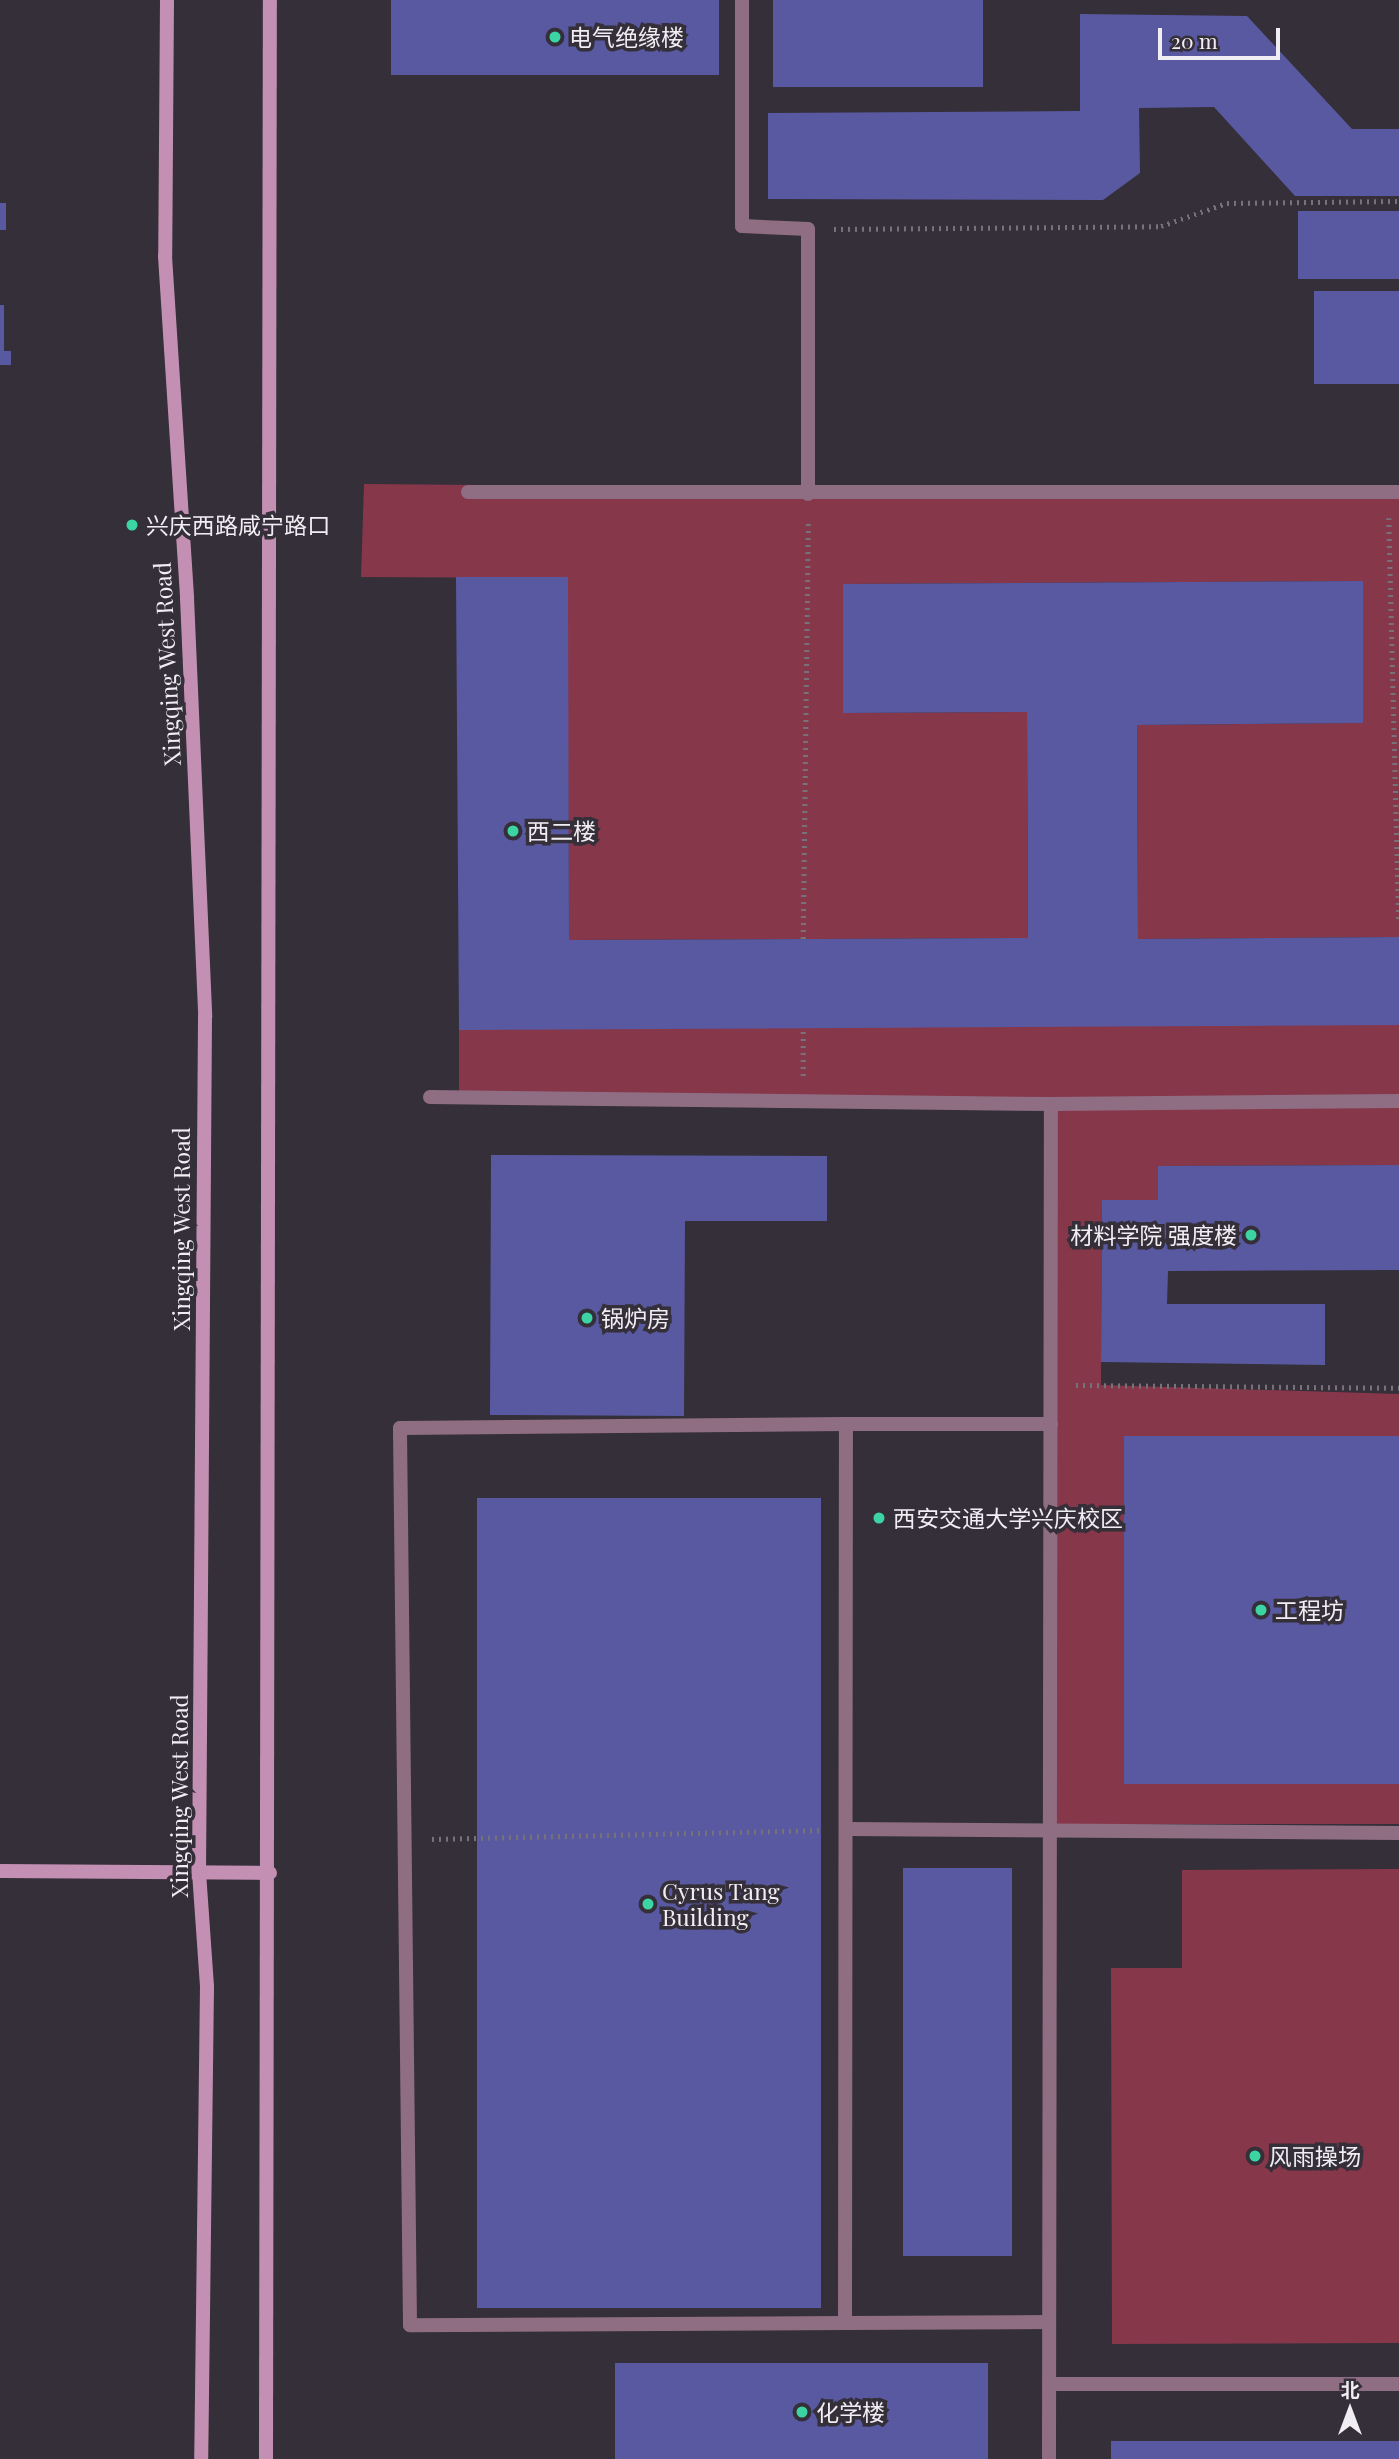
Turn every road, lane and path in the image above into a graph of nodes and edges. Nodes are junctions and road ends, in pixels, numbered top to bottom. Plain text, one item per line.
1 (167, 0) edge
2 (270, 0) edge
3 (742, 0) edge
4 (1399, 201) edge
5 (808, 229) junction
6 (468, 492) dead end
7 (1394, 492) edge
8 (808, 494) junction
9 (1399, 922) edge
10 (803, 939) dead end
11 (803, 1027) dead end
12 (429, 1097) dead end
13 (803, 1100) junction
14 (1399, 1101) edge
15 (1051, 1104) junction
16 (1051, 1384) junction
17 (1399, 1388) edge
18 (1051, 1423) junction
19 (846, 1424) junction
20 (848, 1829) junction
21 (1050, 1830) junction
22 (1399, 1833) edge
23 (405, 1840) junction
24 (0, 1871) edge
25 (200, 1871) junction
26 (270, 1873) junction
27 (1048, 2322) junction
28 (845, 2323) junction
29 (1049, 2384) junction
30 (1399, 2384) edge
31 (201, 2459) edge
32 (266, 2459) edge
33 (1049, 2459) edge

1 - 25 main road, Xingqing West Road
2 - 26 main road
3 - 5 street
4 - 5 path
5 - 8 street
6 - 8 street
7 - 8 street
7 - 9 path
8 - 10 path
11 - 13 path
12 - 13 street
13 - 15 street
14 - 15 street
15 - 16 street
16 - 17 path
16 - 18 street
18 - 19 street
18 - 21 street
19 - 20 street
19 - 23 street
20 - 21 street
20 - 23 path
20 - 28 street
21 - 22 street
21 - 27 street
23 - 28 street
24 - 25 main road
25 - 26 main road
25 - 31 main road, Xingqing West Road
26 - 32 main road
27 - 28 street
27 - 29 street
29 - 30 street
29 - 33 street

